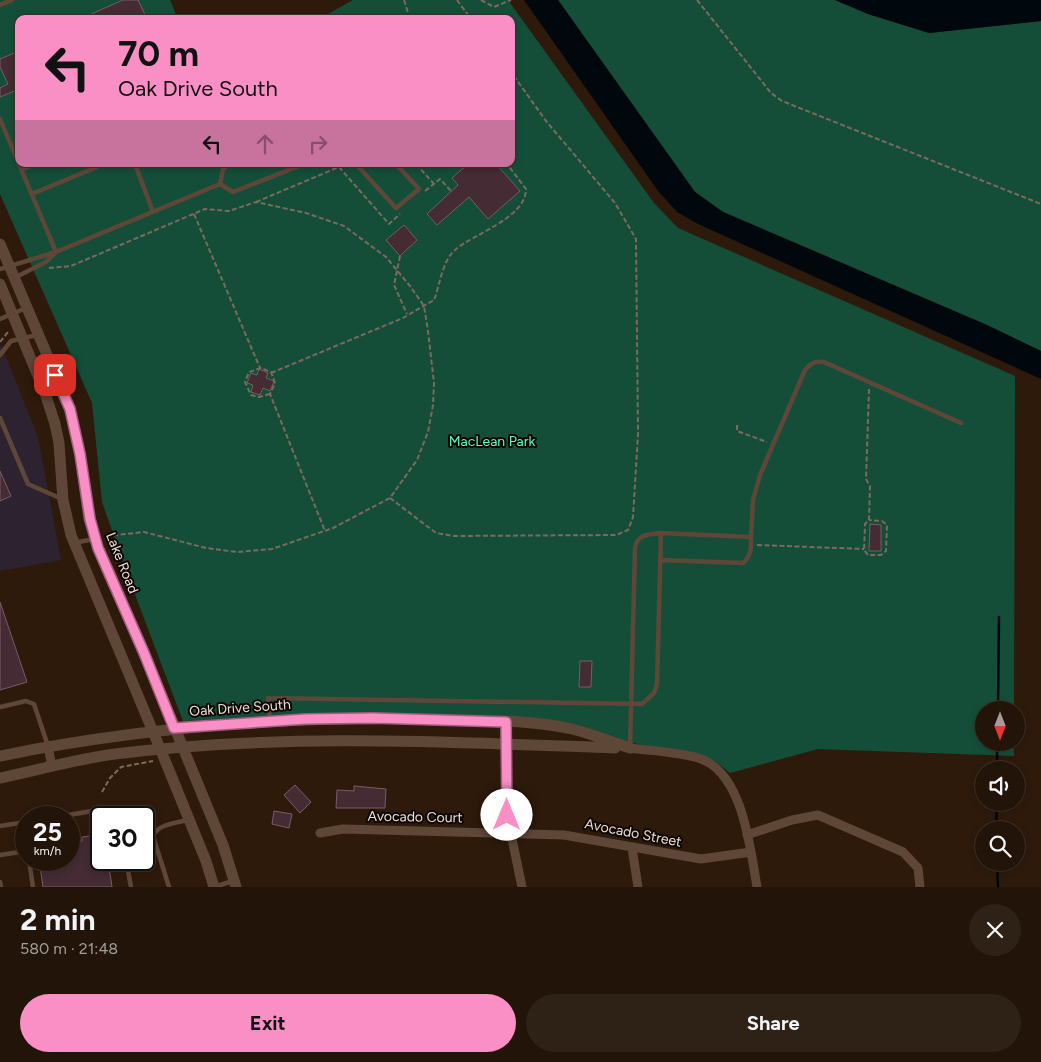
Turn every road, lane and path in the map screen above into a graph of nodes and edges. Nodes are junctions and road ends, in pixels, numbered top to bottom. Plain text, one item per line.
1 (12, 0) edge
2 (404, 0) edge
3 (457, 0) edge
4 (481, 0) edge
5 (511, 0) edge
6 (696, 0) edge
7 (0, 5) edge
8 (409, 15) edge
9 (468, 15) edge
10 (515, 78) edge
11 (0, 119) edge
12 (15, 155) edge
13 (20, 167) edge
14 (28, 167) edge
15 (97, 167) edge
16 (136, 167) edge
17 (226, 167) edge
18 (296, 167) edge
19 (337, 167) edge
20 (340, 167) edge
21 (359, 167) edge
22 (399, 167) edge
23 (419, 167) edge
24 (509, 167) edge
25 (21, 170) junction
26 (220, 184) junction
27 (434, 184) junction
28 (451, 191) dead end
29 (32, 194) junction
30 (421, 195) dead end
31 (256, 202) junction
32 (1041, 204) edge
33 (153, 212) junction
34 (402, 212) dead end
35 (194, 213) junction
36 (0, 244) edge
37 (56, 252) junction
38 (400, 256) dead end
39 (46, 268) dead end
40 (397, 271) junction
41 (8, 272) edge
42 (0, 284) edge
43 (424, 306) junction
44 (27, 307) junction
45 (12, 314) junction
46 (407, 314) junction
47 (0, 319) edge
48 (8, 332) dead end
49 (38, 334) junction
50 (22, 338) junction
51 (0, 342) edge
52 (0, 354) edge
53 (260, 368) junction
54 (271, 373) junction
55 (869, 382) junction
56 (270, 394) junction
57 (0, 418) edge
58 (961, 423) dead end
59 (736, 425) dead end
60 (772, 444) junction
61 (390, 498) junction
62 (63, 500) junction
63 (869, 520) junction
64 (325, 531) junction
65 (661, 533) junction
66 (100, 537) junction
67 (751, 537) junction
68 (74, 543) junction
69 (751, 545) junction
70 (864, 549) junction
71 (661, 560) junction
72 (632, 703) junction
73 (0, 707) edge
74 (270, 722) junction
75 (506, 722) junction
76 (174, 728) junction
77 (153, 730) junction
78 (506, 743) junction
79 (48, 746) junction
80 (181, 747) junction
81 (630, 748) junction
82 (159, 753) junction
83 (0, 756) edge
84 (52, 767) junction
85 (0, 778) edge
86 (102, 792) dead end
87 (189, 820) junction
88 (15, 824) edge
89 (0, 826) edge
90 (320, 833) dead end
91 (510, 833) junction
92 (747, 835) junction
93 (632, 848) junction
94 (751, 852) junction
95 (15, 853) edge
96 (0, 855) edge
97 (31, 871) edge
98 (128, 871) edge
99 (0, 882) edge
100 (235, 884) edge
101 (1, 887) edge
102 (33, 887) edge
103 (131, 887) edge
104 (169, 887) edge
105 (214, 887) edge
106 (522, 887) edge
107 (638, 887) edge
108 (757, 887) edge
109 (920, 887) edge

1 - 7 lane
2 - 8 path
3 - 9 path
4 - 5 path
6 - 32 path
10 - 61 path
11 - 12 lane
13 - 25 lane
14 - 25 lane
15 - 29 lane
16 - 33 lane
17 - 26 lane
18 - 26 lane
19 - 31 path
20 - 34 path
21 - 22 lane
23 - 27 path
24 - 43 path
25 - 29 lane
26 - 33 lane
27 - 28 path
27 - 30 path
29 - 37 lane
31 - 35 path
31 - 40 path
33 - 37 lane
35 - 39 path
35 - 53 path
36 - 41 street, Lake Road
37 - 41 lane
37 - 41 lane
38 - 40 path
40 - 43 path
40 - 46 path
41 - 44 street, Lake Road
42 - 45 street
43 - 46 path
43 - 61 path
44 - 45 lane
44 - 49 street, Lake Road
45 - 47 lane
45 - 50 street
46 - 54 path
48 - 51 path
49 - 50 lane
49 - 66 street, Lake Road
50 - 52 lane
50 - 62 street
53 - 54 path
53 - 56 path
54 - 56 path
55 - 58 lane
55 - 60 lane
55 - 63 path
56 - 64 path
57 - 62 lane
59 - 60 path
60 - 67 lane
61 - 64 path
62 - 68 street
63 - 70 path
63 - 70 path
64 - 66 path
65 - 67 lane
65 - 71 lane
65 - 72 lane
66 - 68 lane
66 - 76 street, Lake Road
67 - 69 lane
68 - 77 street
69 - 70 path
69 - 71 lane
71 - 72 lane
72 - 74 lane
72 - 81 lane
73 - 79 lane
74 - 75 street, Oak Drive South
74 - 76 street, Oak Drive South
75 - 78 street
75 - 81 street, Oak Drive South
76 - 77 street, Oak Drive South
76 - 80 street, Lake Road
77 - 79 street, Oak Drive South
77 - 82 street
78 - 80 street, Oak Drive South
78 - 81 street, Oak Drive South
78 - 91 street
79 - 83 street, Oak Drive South
79 - 84 street
80 - 82 street, Oak Drive South
80 - 100 street, Lake Road
81 - 92 street, Oak Drive South
82 - 84 street, Oak Drive South
82 - 86 path
82 - 87 street
84 - 85 street, Oak Drive South
87 - 104 lane
87 - 105 street
88 - 89 lane
90 - 91 street, Avocado Court
91 - 93 street, Avocado Street
91 - 106 street
92 - 94 street, Oak Drive South
92 - 109 street
93 - 94 street, Avocado Street
93 - 107 street
94 - 108 street, Oak Drive South
95 - 96 lane
97 - 102 lane
98 - 103 lane
99 - 101 lane
100 - 105 lane

